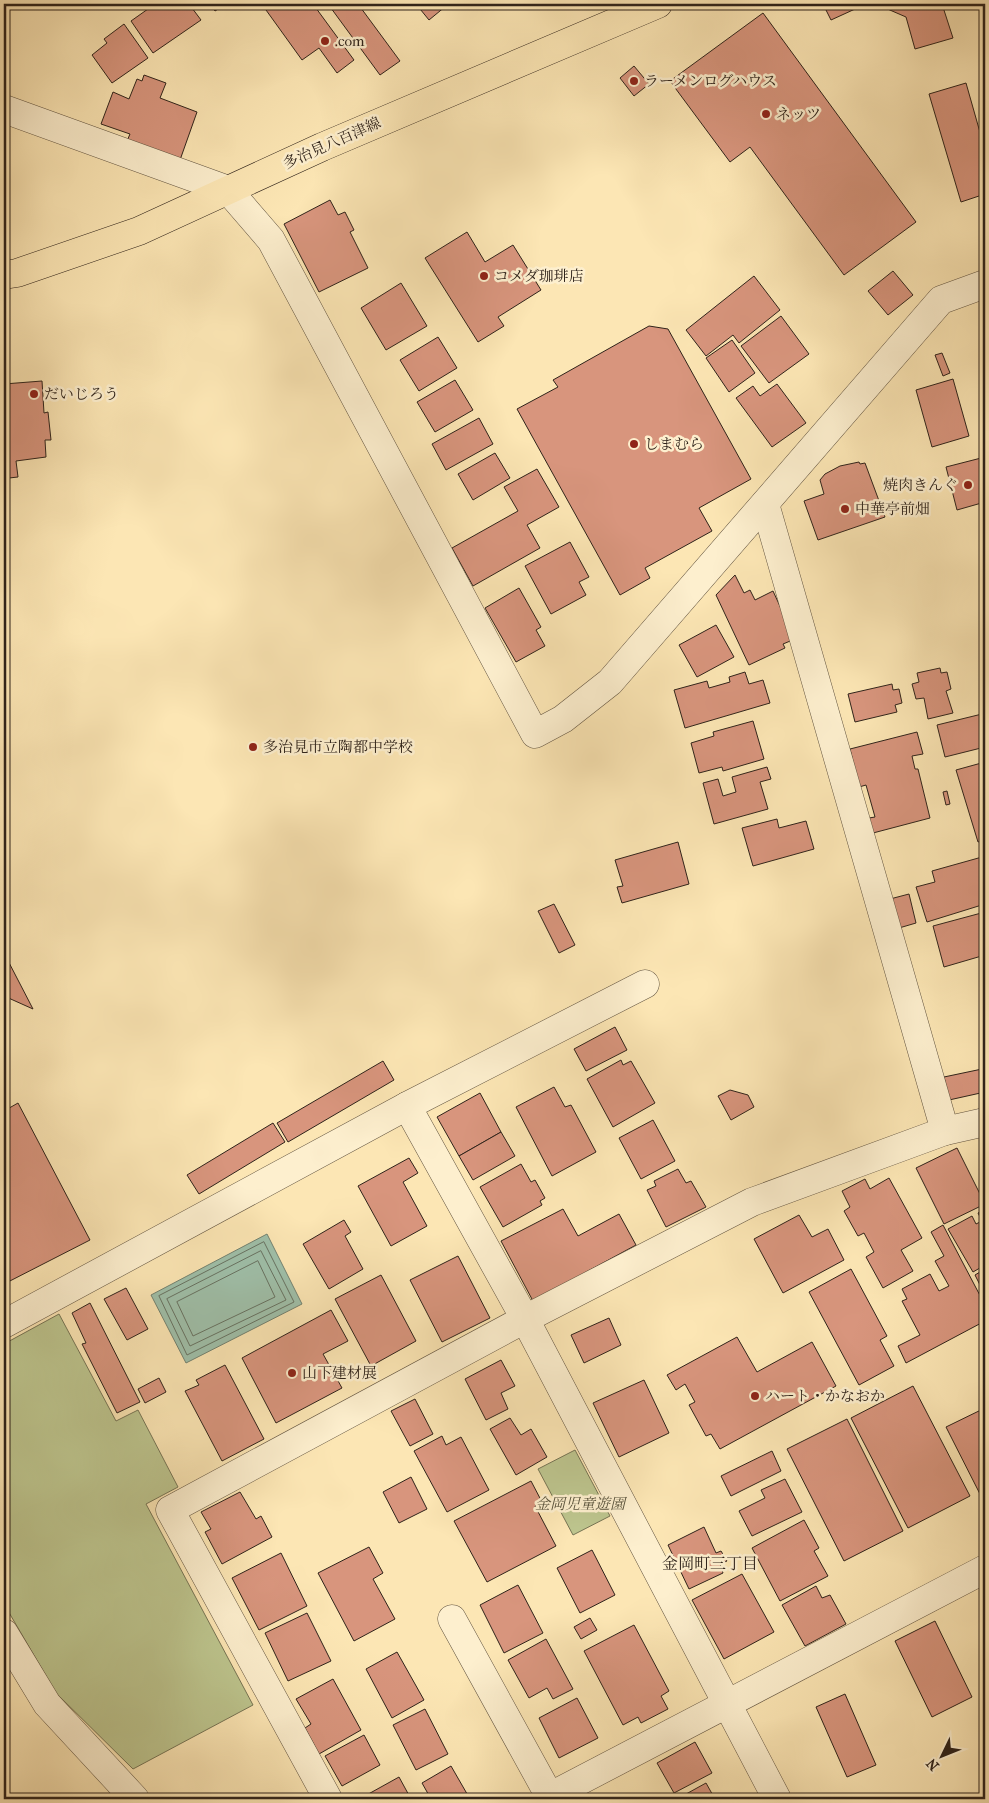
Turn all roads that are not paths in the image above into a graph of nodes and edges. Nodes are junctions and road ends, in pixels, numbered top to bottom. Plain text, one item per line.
1 (658, 4) edge
2 (4, 109) edge
3 (228, 190) junction
4 (4, 275) edge
5 (985, 284) edge
6 (765, 504) junction
7 (645, 984) dead end
8 (407, 1106) junction
9 (985, 1122) edge
10 (945, 1131) junction
11 (525, 1319) junction
12 (4, 1324) edge
13 (985, 1570) edge
14 (452, 1618) dead end
15 (4, 1633) edge
16 (728, 1705) junction
17 (547, 1798) edge
18 (135, 1799) edge
19 (328, 1799) edge
20 (777, 1799) edge

1 - 3 main road, 多治見八百津線
2 - 3 street
3 - 4 main road, 多治見八百津線
3 - 6 street
5 - 6 street
6 - 10 street
7 - 8 street
8 - 11 street
8 - 12 street
9 - 10 street
10 - 11 street
11 - 16 street
11 - 19 street
13 - 16 street
14 - 17 street
15 - 18 street
16 - 17 street
16 - 20 street

